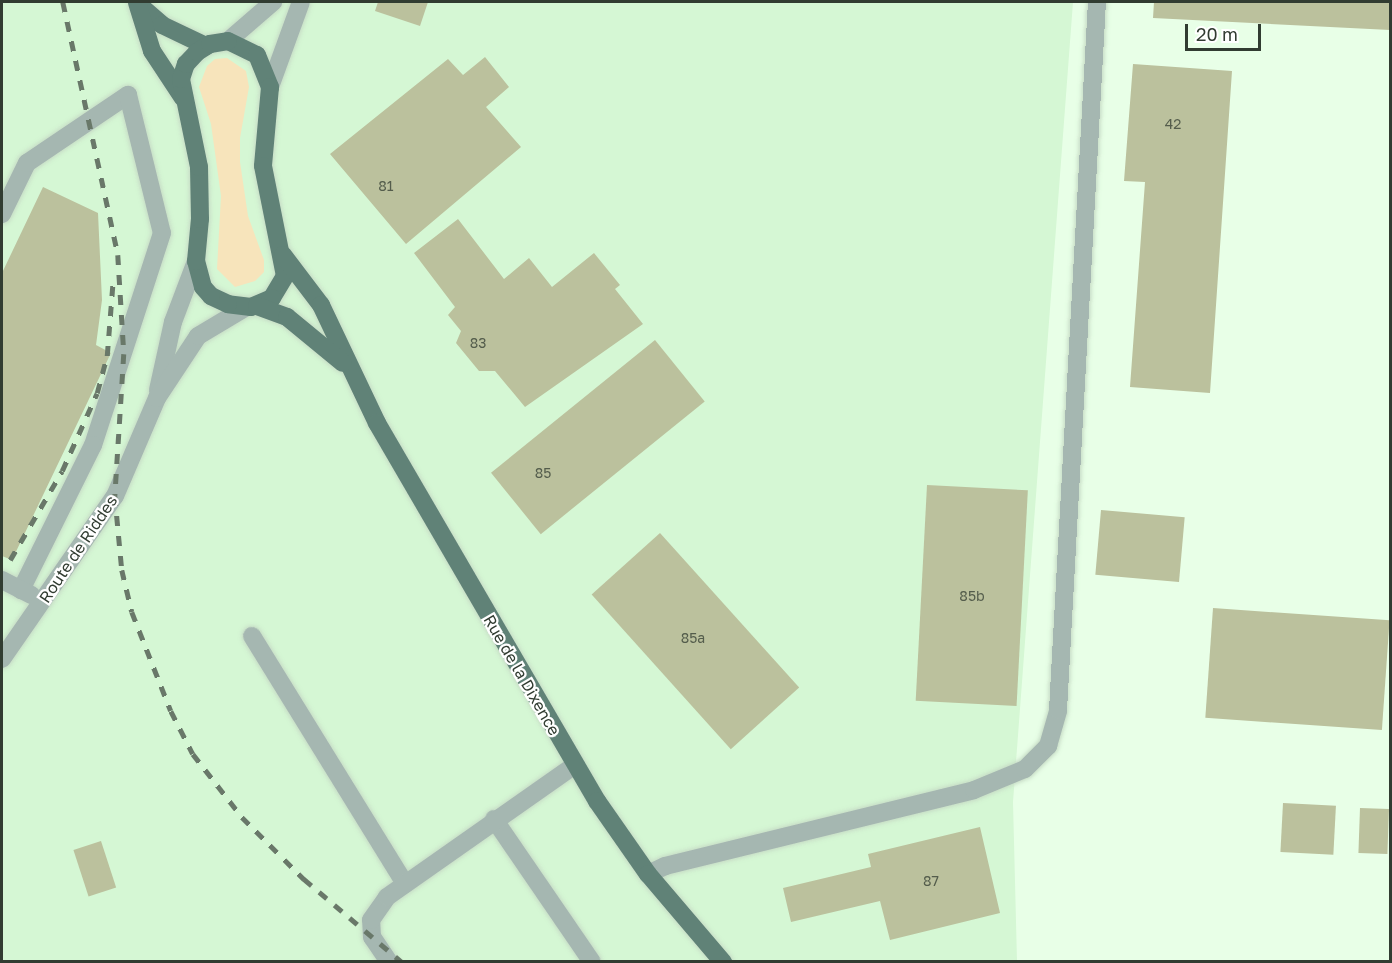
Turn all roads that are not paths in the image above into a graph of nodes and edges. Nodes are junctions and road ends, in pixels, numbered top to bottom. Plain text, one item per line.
1 (273, 2) edge
2 (301, 2) edge
3 (1097, 2) edge
4 (137, 4) edge
5 (228, 41) junction
6 (206, 46) junction
7 (270, 87) junction
8 (183, 98) junction
9 (2, 214) edge
10 (283, 255) junction
11 (196, 261) junction
12 (251, 307) junction
13 (350, 370) junction
14 (157, 398) junction
15 (2, 580) edge
16 (21, 590) junction
17 (43, 602) junction
18 (252, 636) dead end
19 (2, 659) edge
20 (575, 765) junction
21 (494, 819) junction
22 (648, 874) junction
23 (405, 884) junction
24 (389, 962) edge
25 (592, 962) edge
26 (723, 962) edge

1 - 5 street
2 - 7 street
3 - 22 street
4 - 6 main road
4 - 8 main road
5 - 6 main road
5 - 7 main road
6 - 8 main road
7 - 10 main road
8 - 11 main road
9 - 16 street
10 - 12 main road
10 - 13 main road, Rue de la Dixence
11 - 12 main road
11 - 14 street, Route de Riddes
12 - 13 main road, Rue de la Dixence
12 - 14 street, Route de Riddes
13 - 20 main road, Rue de la Dixence
14 - 17 street, Route de Riddes
15 - 16 street
16 - 17 street
17 - 19 street, Route de Riddes
18 - 23 street
20 - 21 street
20 - 22 main road, Rue de la Dixence
21 - 23 street
21 - 25 street
22 - 26 main road, Rue de la Dixence
23 - 24 street

